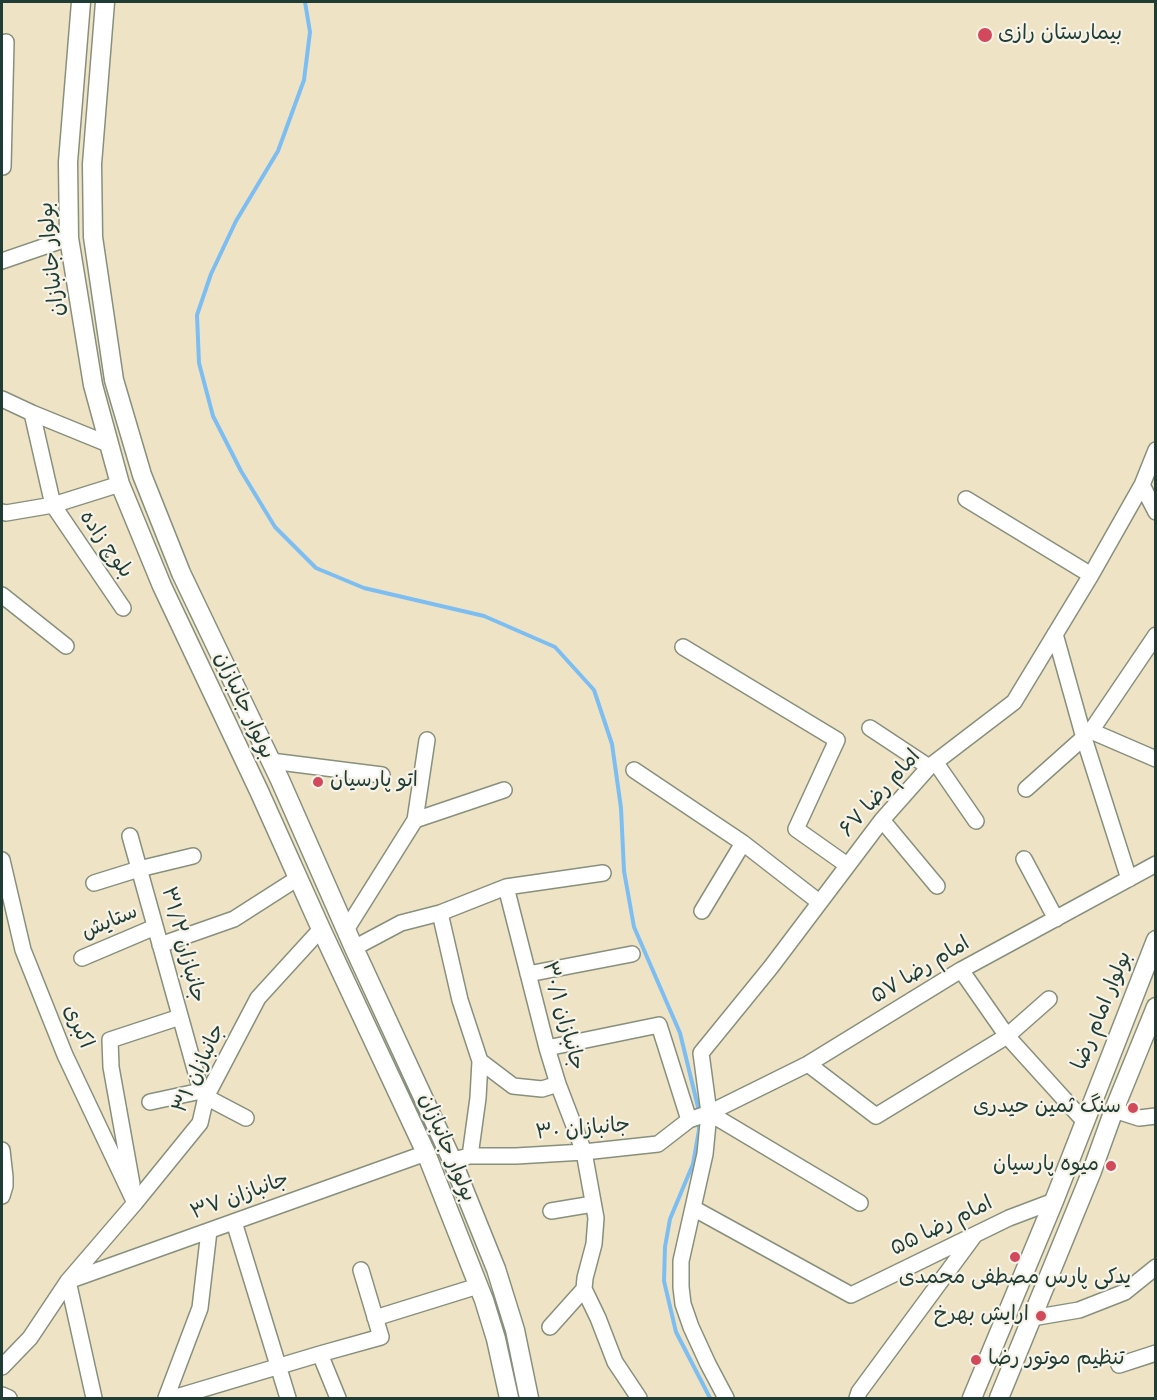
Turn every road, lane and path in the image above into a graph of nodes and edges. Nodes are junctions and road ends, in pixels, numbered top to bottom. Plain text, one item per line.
1 (81, 2) edge
2 (105, 2) edge
3 (6, 42) dead end
4 (2, 167) edge
5 (69, 238) junction
6 (2, 261) edge
7 (2, 399) edge
8 (32, 413) junction
9 (108, 444) junction
10 (1155, 450) edge
11 (120, 484) junction
12 (1149, 489) edge
13 (966, 499) dead end
14 (53, 505) junction
15 (1155, 512) edge
16 (3, 513) edge
17 (1091, 575) junction
18 (2, 595) edge
19 (123, 608) dead end
20 (1055, 634) junction
21 (1155, 635) edge
22 (66, 645) dead end
23 (683, 647) dead end
24 (870, 728) dead end
25 (1088, 735) junction
26 (427, 740) dead end
27 (1155, 759) edge
28 (271, 761) junction
29 (932, 765) junction
30 (634, 770) dead end
31 (382, 776) dead end
32 (280, 780) junction
33 (1026, 789) dead end
34 (504, 790) dead end
35 (259, 791) junction
36 (414, 820) junction
37 (882, 820) junction
38 (976, 821) dead end
39 (130, 836) dead end
40 (743, 843) junction
41 (193, 856) dead end
42 (1024, 859) dead end
43 (2, 860) edge
44 (1155, 864) edge
45 (847, 865) junction
46 (139, 869) junction
47 (603, 873) dead end
48 (298, 878) junction
49 (1129, 879) junction
50 (94, 883) dead end
51 (937, 886) dead end
52 (506, 887) junction
53 (819, 902) junction
54 (702, 911) dead end
55 (440, 913) junction
56 (1056, 919) junction
57 (155, 927) junction
58 (321, 929) junction
59 (346, 930) junction
60 (1155, 940) edge
61 (160, 945) junction
62 (354, 948) junction
63 (632, 954) dead end
64 (82, 958) dead end
65 (961, 970) junction
66 (528, 974) junction
67 (1049, 999) dead end
68 (1155, 1008) edge
69 (180, 1017) junction
70 (1007, 1036) junction
71 (547, 1048) junction
72 (480, 1061) junction
73 (808, 1064) junction
74 (558, 1084) junction
75 (203, 1094) junction
76 (150, 1102) dead end
77 (1114, 1110) junction
78 (709, 1113) junction
79 (1155, 1116) edge
80 (246, 1118) dead end
81 (689, 1120) junction
82 (1084, 1121) junction
83 (2, 1150) edge
84 (584, 1152) junction
85 (426, 1153) junction
86 (461, 1158) junction
87 (2, 1196) edge
88 (1054, 1201) junction
89 (135, 1203) junction
90 (860, 1203) dead end
91 (593, 1204) junction
92 (693, 1208) junction
93 (551, 1211) dead end
94 (234, 1222) junction
95 (209, 1231) junction
96 (975, 1234) junction
97 (1155, 1267) edge
98 (362, 1270) dead end
99 (68, 1281) junction
100 (478, 1286) junction
101 (585, 1289) junction
102 (375, 1318) junction
103 (1032, 1318) junction
104 (550, 1327) dead end
105 (1155, 1353) edge
106 (320, 1354) junction
107 (1119, 1365) dead end
108 (2, 1367) edge
109 (278, 1367) junction
110 (2, 1395) edge
111 (507, 1397) edge
112 (9, 1398) edge
113 (94, 1398) edge
114 (166, 1398) edge
115 (173, 1398) edge
116 (288, 1398) edge
117 (338, 1398) edge
118 (529, 1398) edge
119 (639, 1398) edge
120 (726, 1398) edge
121 (857, 1398) edge
122 (972, 1398) edge
123 (999, 1398) edge

1 - 5 main road, بولوار جانبازان
2 - 28 main road, بولوار جانبازان
3 - 4 street
5 - 6 street
5 - 9 main road, بولوار جانبازان
7 - 8 street
8 - 9 street
8 - 14 street
9 - 11 main road, بولوار جانبازان
10 - 12 street, امام رضا ۶۷
11 - 14 street
11 - 35 main road, بولوار جانبازان
12 - 15 street
12 - 17 street, امام رضا ۶۷
13 - 17 street
14 - 16 street
14 - 19 street, بلوچ زاده
17 - 20 street, امام رضا ۶۷
18 - 22 street
20 - 25 street
20 - 29 street, امام رضا ۶۷
21 - 25 street
23 - 45 street
24 - 29 street
25 - 27 street
25 - 33 street
25 - 49 street
26 - 36 street
28 - 31 street
28 - 32 main road, بولوار جانبازان
29 - 37 street, امام رضا ۶۷
29 - 38 street
30 - 40 street
32 - 35 main road
32 - 59 main road, بولوار جانبازان
34 - 36 street
35 - 48 main road, بولوار جانبازان
36 - 59 street
37 - 45 street, امام رضا ۶۷
37 - 51 street
39 - 46 street, جانبازان ۳۱/۲
40 - 53 street
40 - 54 street
41 - 46 street
42 - 56 street
43 - 89 street, اکبری
44 - 49 street, امام رضا ۵۷
45 - 53 street, امام رضا ۶۷
46 - 50 street
46 - 57 street, جانبازان ۳۱/۲
47 - 52 street
48 - 58 main road, بولوار جانبازان
48 - 61 street
49 - 56 street, امام رضا ۵۷
52 - 55 street
52 - 66 street, جانبازان ۳۰/۱
53 - 78 street, امام رضا ۶۷
55 - 62 street
55 - 72 street
56 - 65 street, امام رضا ۵۷
57 - 61 street, جانبازان ۳۱/۲
57 - 64 street, ستایش
58 - 75 street, جانبازان ۳۱
58 - 85 main road, بولوار جانبازان
59 - 62 main road, بولوار جانبازان
60 - 82 main road, بولوار امام رضا
61 - 69 street, جانبازان ۳۱/۲
62 - 86 main road, بولوار جانبازان
63 - 66 street
65 - 70 street
65 - 73 street, امام رضا ۵۷
66 - 71 street, جانبازان ۳۰/۱
67 - 70 street
68 - 77 main road
69 - 75 street, جانبازان ۳۱/۲
69 - 89 street
70 - 73 street
70 - 82 street
71 - 74 street, جانبازان ۳۰/۱
71 - 81 street
72 - 74 street
72 - 86 street
73 - 78 street, امام رضا ۵۷
74 - 84 street, جانبازان ۳۰/۱
75 - 76 street
75 - 80 street
75 - 89 street, جانبازان ۳۱
77 - 79 street
77 - 103 main road
78 - 81 street, جانبازان ۳۰
78 - 90 street
78 - 92 street, امام رضا ۶۷
81 - 84 street, جانبازان ۳۰
82 - 88 main road, بولوار امام رضا
83 - 87 street
84 - 86 street, جانبازان ۳۰
84 - 91 street, جانبازان ۳۰/۱
85 - 94 street, جانبازان ۳۷
85 - 100 main road, بولوار جانبازان
86 - 118 main road, بولوار جانبازان
88 - 96 street, امام رضا ۵۵
88 - 122 main road, بولوار امام رضا
89 - 99 street, جانبازان ۳۱
91 - 93 street
91 - 101 street, جانبازان ۳۰/۱
92 - 96 street, امام رضا ۵۵
92 - 120 street, امام رضا ۶۷
94 - 95 street, جانبازان ۳۷
94 - 109 street
95 - 99 street, جانبازان ۳۷
95 - 114 street
96 - 121 street
97 - 103 street
98 - 102 street
99 - 108 street, جانبازان ۳۱
99 - 113 street
100 - 102 street
100 - 111 main road, بولوار جانبازان
101 - 104 street
101 - 119 street
102 - 106 street
103 - 123 main road
105 - 107 street
106 - 109 street
106 - 117 street
109 - 115 street
109 - 116 street
110 - 112 street

